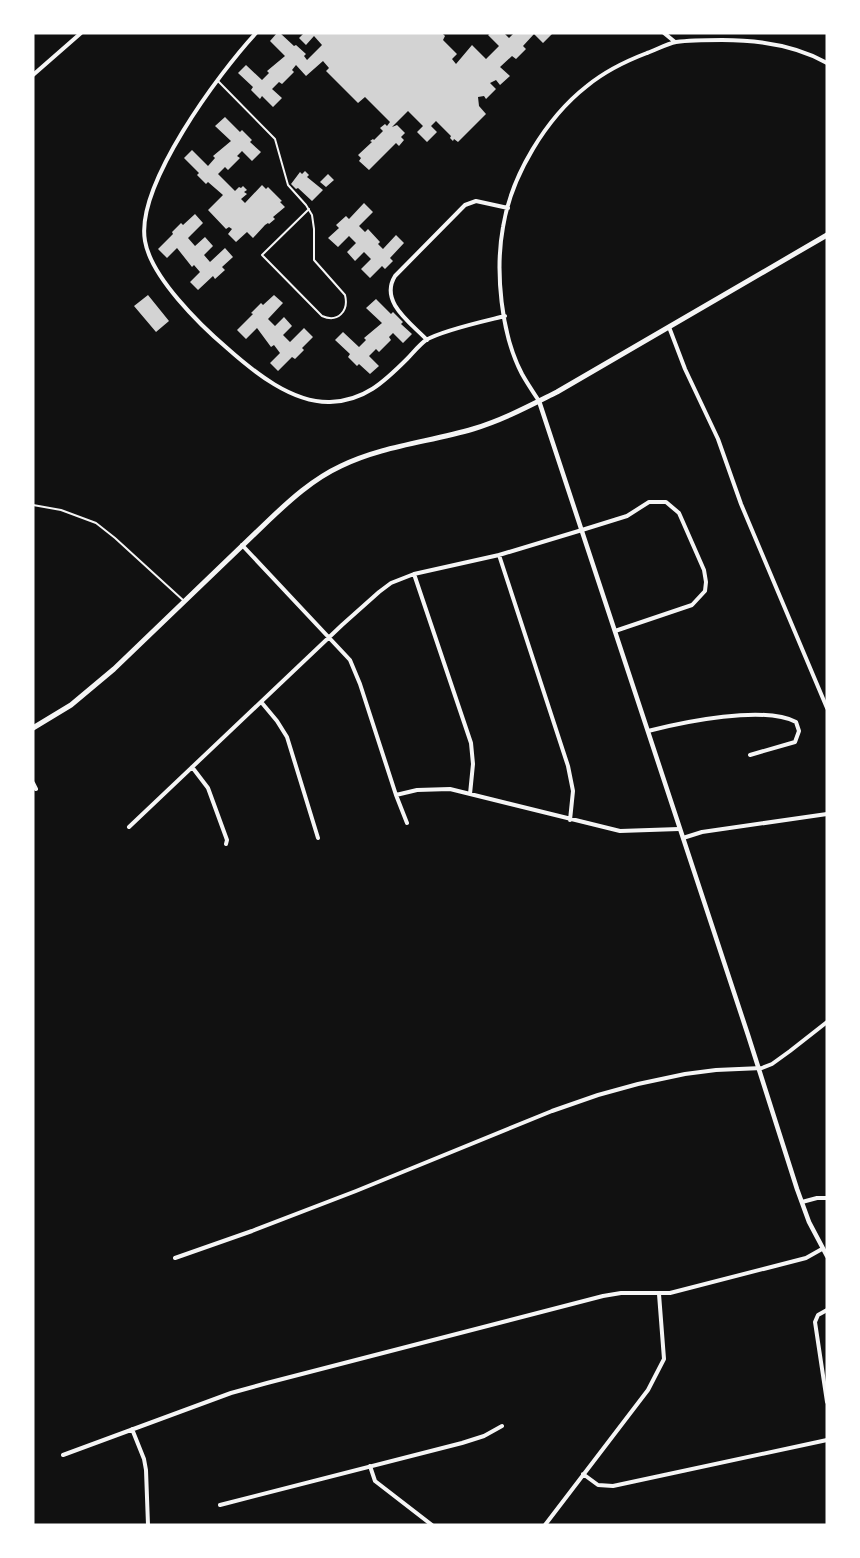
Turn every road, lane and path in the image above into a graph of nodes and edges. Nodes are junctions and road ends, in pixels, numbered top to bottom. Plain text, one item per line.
1 (81, 33) edge
2 (256, 33) edge
3 (664, 33) edge
4 (675, 42) junction
5 (827, 63) edge
6 (33, 75) edge
7 (218, 80) junction
8 (508, 208) junction
9 (309, 209) junction
10 (827, 235) edge
11 (505, 316) junction
12 (668, 326) junction
13 (427, 340) junction
14 (539, 401) junction
15 (33, 505) edge
16 (582, 530) junction
17 (242, 545) junction
18 (499, 555) junction
19 (414, 574) junction
20 (184, 601) junction
21 (615, 631) junction
22 (330, 637) junction
23 (262, 703) junction
24 (827, 708) edge
25 (33, 728) edge
26 (648, 731) junction
27 (750, 755) dead end
28 (192, 767) junction
29 (33, 783) edge
30 (36, 789) dead end
31 (470, 794) junction
32 (396, 795) junction
33 (827, 814) edge
34 (570, 820) junction
35 (407, 823) dead end
36 (129, 827) dead end
37 (679, 829) junction
38 (318, 838) dead end
39 (682, 838) junction
40 (226, 844) dead end
41 (827, 1022) edge
42 (759, 1068) junction
43 (827, 1198) edge
44 (802, 1202) junction
45 (822, 1249) junction
46 (827, 1256) edge
47 (175, 1258) dead end
48 (659, 1294) junction
49 (827, 1310) edge
50 (827, 1402) edge
51 (502, 1426) dead end
52 (132, 1429) junction
53 (827, 1440) edge
54 (63, 1455) dead end
55 (370, 1466) junction
56 (584, 1474) junction
57 (220, 1505) dead end
58 (424, 1523) edge
59 (148, 1525) edge
60 (432, 1525) edge
61 (545, 1525) edge

1 - 6 street
2 - 7 street
3 - 4 street
4 - 5 street
4 - 8 street
7 - 9 lane
7 - 13 street
8 - 11 street
8 - 13 street
9 - 9 lane
10 - 12 main road
11 - 13 street
11 - 14 street
12 - 14 main road
12 - 24 street
14 - 16 street
14 - 17 main road
15 - 20 lane
16 - 18 street
16 - 21 street
16 - 21 street
17 - 20 main road
17 - 22 street
18 - 19 street
18 - 34 street
19 - 22 street
19 - 31 street
20 - 25 main road
21 - 26 street
22 - 23 street
22 - 32 street
23 - 28 street
23 - 38 street
26 - 27 street
26 - 37 street
28 - 36 street
28 - 40 street
29 - 30 street
31 - 32 street
31 - 34 street
32 - 35 street
33 - 39 street
34 - 37 street
37 - 39 street
39 - 42 street
41 - 42 street
42 - 44 street
42 - 47 street
43 - 44 street
44 - 45 street
45 - 46 street
45 - 48 street
48 - 52 street
48 - 56 street
49 - 50 street
51 - 55 street
52 - 54 street
52 - 59 street
53 - 56 street
55 - 57 street
55 - 58 street
56 - 61 street
58 - 60 street

